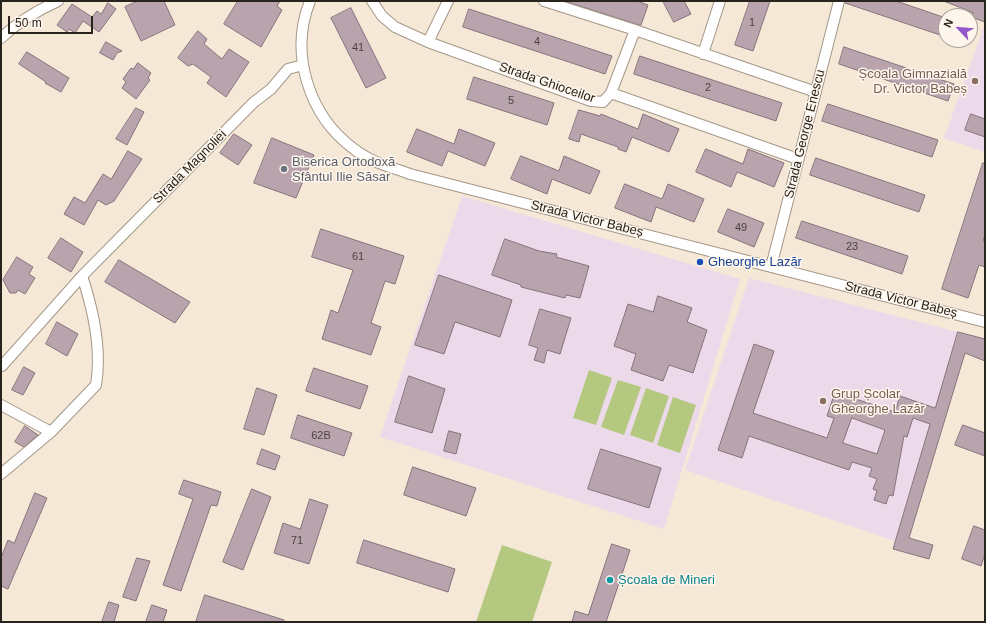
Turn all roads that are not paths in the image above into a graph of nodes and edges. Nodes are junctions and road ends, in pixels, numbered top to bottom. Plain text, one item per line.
1 (58, 1) edge
2 (310, 1) edge
3 (372, 1) edge
4 (448, 1) edge
5 (544, 1) edge
6 (720, 1) edge
7 (839, 1) edge
8 (635, 30) junction
9 (1, 38) edge
10 (428, 42) junction
11 (703, 54) junction
12 (303, 65) junction
13 (816, 92) junction
14 (611, 93) junction
15 (798, 159) junction
16 (771, 267) junction
17 (82, 276) junction
18 (985, 322) edge
19 (2, 366) dead end
20 (1, 404) edge
21 (51, 432) junction
22 (1, 474) edge

1 - 9 street
2 - 12 street, Strada Victor Babeș
3 - 10 street, Strada Ghioceilor
4 - 10 street
5 - 8 street
6 - 11 street
7 - 13 street, Strada George Enescu
8 - 11 street
8 - 14 street
10 - 14 street, Strada Ghioceilor
11 - 13 street
12 - 16 street, Strada Victor Babeș
12 - 17 street, Strada Magnoliei
13 - 15 street, Strada George Enescu
14 - 15 street, Strada Ghioceilor
15 - 16 street, Strada George Enescu
16 - 18 street, Strada Victor Babeș
17 - 19 street, Strada Magnoliei
17 - 21 street
20 - 21 street
21 - 22 street

